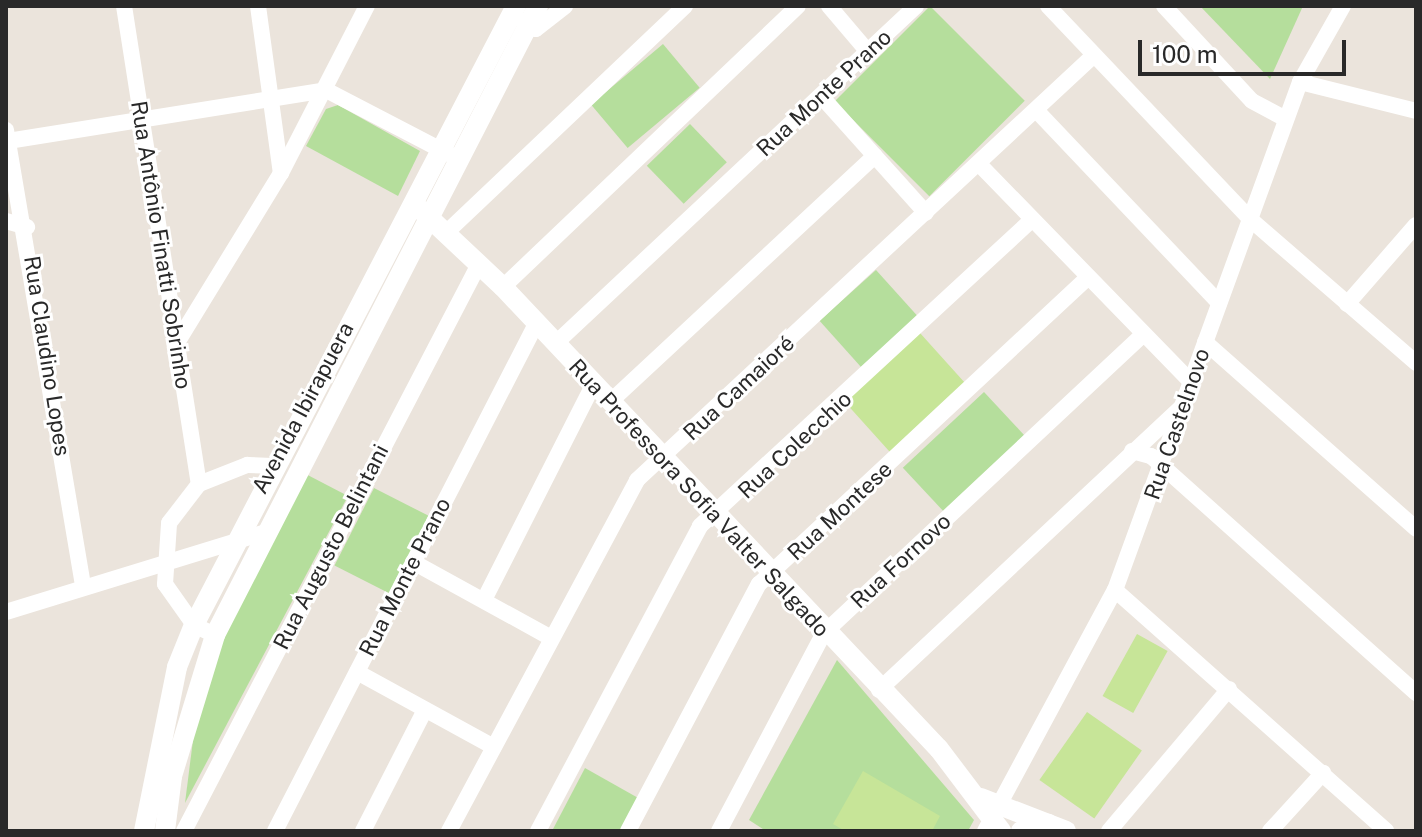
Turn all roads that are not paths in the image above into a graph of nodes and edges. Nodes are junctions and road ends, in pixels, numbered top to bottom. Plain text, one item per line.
1 (124, 6) edge
2 (258, 6) edge
3 (367, 6) edge
4 (517, 6) edge
5 (538, 6) edge
6 (565, 6) edge
7 (685, 6) edge
8 (798, 6) edge
9 (829, 6) edge
10 (916, 6) edge
11 (1048, 6) edge
12 (1164, 6) edge
13 (1343, 6) edge
14 (526, 28) junction
15 (869, 53) junction
16 (1094, 55) junction
17 (1300, 82) junction
18 (326, 90) junction
19 (821, 96) junction
20 (272, 98) junction
21 (1036, 110) junction
22 (1416, 111) edge
23 (1286, 119) junction
24 (142, 121) junction
25 (7, 136) edge
26 (440, 148) junction
27 (875, 156) junction
28 (459, 161) junction
29 (979, 164) junction
30 (14, 171) junction
31 (281, 173) junction
32 (6, 201) edge
33 (412, 203) junction
34 (926, 213) junction
35 (430, 216) junction
36 (1250, 219) junction
37 (1032, 220) junction
38 (6, 221) edge
39 (1416, 225) edge
40 (27, 227) junction
41 (448, 231) junction
42 (479, 264) junction
43 (1087, 278) junction
44 (503, 287) junction
45 (1219, 303) junction
46 (1347, 304) junction
47 (536, 324) junction
48 (1142, 335) junction
49 (1205, 342) junction
50 (556, 343) junction
51 (175, 346) junction
52 (1416, 363) edge
53 (1191, 382) junction
54 (593, 385) junction
55 (611, 401) junction
56 (1181, 407) junction
57 (1132, 451) junction
58 (660, 462) junction
59 (272, 466) junction
60 (1163, 468) junction
61 (199, 484) junction
62 (718, 516) junction
63 (1416, 529) edge
64 (262, 533) junction
65 (234, 542) junction
66 (163, 560) junction
67 (413, 562) junction
68 (771, 576) junction
69 (83, 584) junction
70 (1115, 590) junction
71 (484, 600) junction
72 (6, 612) edge
73 (194, 625) junction
74 (824, 633) junction
75 (215, 635) junction
76 (551, 638) junction
77 (357, 672) junction
78 (1229, 689) junction
79 (879, 690) junction
80 (1416, 693) edge
81 (425, 710) junction
82 (494, 747) junction
83 (1323, 773) junction
84 (992, 815) edge
85 (1057, 827) edge
86 (144, 831) edge
87 (165, 831) edge
88 (184, 831) edge
89 (275, 831) edge
90 (363, 831) edge
91 (449, 831) edge
92 (538, 831) edge
93 (628, 831) edge
94 (719, 831) edge
95 (1021, 831) edge
96 (1109, 831) edge
97 (1270, 831) edge
98 (1386, 831) edge

1 - 24 street, Rua Antônio Finatti Sobrinho
2 - 20 street
3 - 18 street
4 - 14 street
4 - 26 street, Avenida Ibirapuera
5 - 14 street, Avenida Ibirapuera
6 - 14 street
7 - 41 street
8 - 44 street
9 - 15 street
10 - 15 street, Rua Monte Prano
11 - 16 street
12 - 23 street
13 - 17 street, Rua Castelnovo
14 - 28 street, Avenida Ibirapuera
15 - 19 street, Rua Monte Prano
16 - 21 street, Rua Camaioré
16 - 36 street
17 - 22 street
17 - 23 street, Rua Castelnovo
18 - 20 street
18 - 26 street
18 - 31 street
19 - 27 street
19 - 50 street, Rua Monte Prano
20 - 24 street
20 - 31 street
21 - 29 street, Rua Camaioré
21 - 45 street
23 - 36 street, Rua Castelnovo
24 - 25 street
24 - 51 street, Rua Antônio Finatti Sobrinho
25 - 30 street, Rua Claudino Lopes
26 - 28 street
26 - 33 street, Avenida Ibirapuera
27 - 34 street
27 - 55 street
28 - 35 street, Avenida Ibirapuera
29 - 34 street, Rua Camaioré
29 - 37 street
30 - 32 street
30 - 40 street, Rua Claudino Lopes
31 - 51 street
33 - 35 street, Rua Professora Sofia Valter Salgado
33 - 59 street, Avenida Ibirapuera
34 - 58 street, Rua Camaioré
35 - 41 street, Rua Professora Sofia Valter Salgado
35 - 64 street, Avenida Ibirapuera
36 - 45 street, Rua Castelnovo
36 - 46 street
37 - 43 street
37 - 62 street, Rua Colecchio
38 - 40 street
39 - 46 street
40 - 69 street, Rua Claudino Lopes
41 - 42 street, Rua Professora Sofia Valter Salgado
42 - 44 street, Rua Professora Sofia Valter Salgado
42 - 88 street, Rua Augusto Belintani
43 - 48 street
43 - 68 street, Rua Montese
44 - 47 street, Rua Professora Sofia Valter Salgado
45 - 49 street, Rua Castelnovo
46 - 52 street
47 - 50 street, Rua Professora Sofia Valter Salgado
47 - 67 street, Rua Monte Prano
48 - 53 street
48 - 74 street, Rua Fornovo
49 - 53 street, Rua Castelnovo
49 - 63 street
50 - 54 street, Rua Professora Sofia Valter Salgado
51 - 61 street, Rua Antônio Finatti Sobrinho
53 - 56 street, Rua Castelnovo
54 - 55 street, Rua Professora Sofia Valter Salgado
54 - 71 street
55 - 58 street, Rua Professora Sofia Valter Salgado
56 - 57 street
56 - 60 street, Rua Castelnovo
57 - 60 street
57 - 79 street
58 - 62 street, Rua Professora Sofia Valter Salgado
58 - 76 street, Rua Camaioré
59 - 61 street
59 - 65 street, Avenida Ibirapuera
60 - 70 street, Rua Castelnovo
60 - 80 street
61 - 66 street
62 - 68 street, Rua Professora Sofia Valter Salgado
62 - 92 street, Rua Colecchio
64 - 65 street
64 - 75 street, Avenida Ibirapuera
65 - 66 street
65 - 73 street, Avenida Ibirapuera
66 - 69 street
66 - 73 street
67 - 71 street
67 - 77 street, Rua Monte Prano
68 - 74 street, Rua Professora Sofia Valter Salgado
68 - 93 street, Rua Montese
69 - 72 street
70 - 78 street
70 - 84 street, Rua Castelnovo
71 - 76 street
73 - 75 street
73 - 86 street, Avenida Ibirapuera
74 - 79 street, Rua Professora Sofia Valter Salgado
74 - 94 street, Rua Fornovo
75 - 87 street, Avenida Ibirapuera
76 - 82 street, Rua Camaioré
77 - 81 street
77 - 89 street, Rua Monte Prano
78 - 83 street
78 - 96 street
79 - 84 street, Rua Professora Sofia Valter Salgado
81 - 82 street
81 - 90 street
82 - 91 street, Rua Camaioré
83 - 97 street
83 - 98 street
84 - 85 street
85 - 95 street

